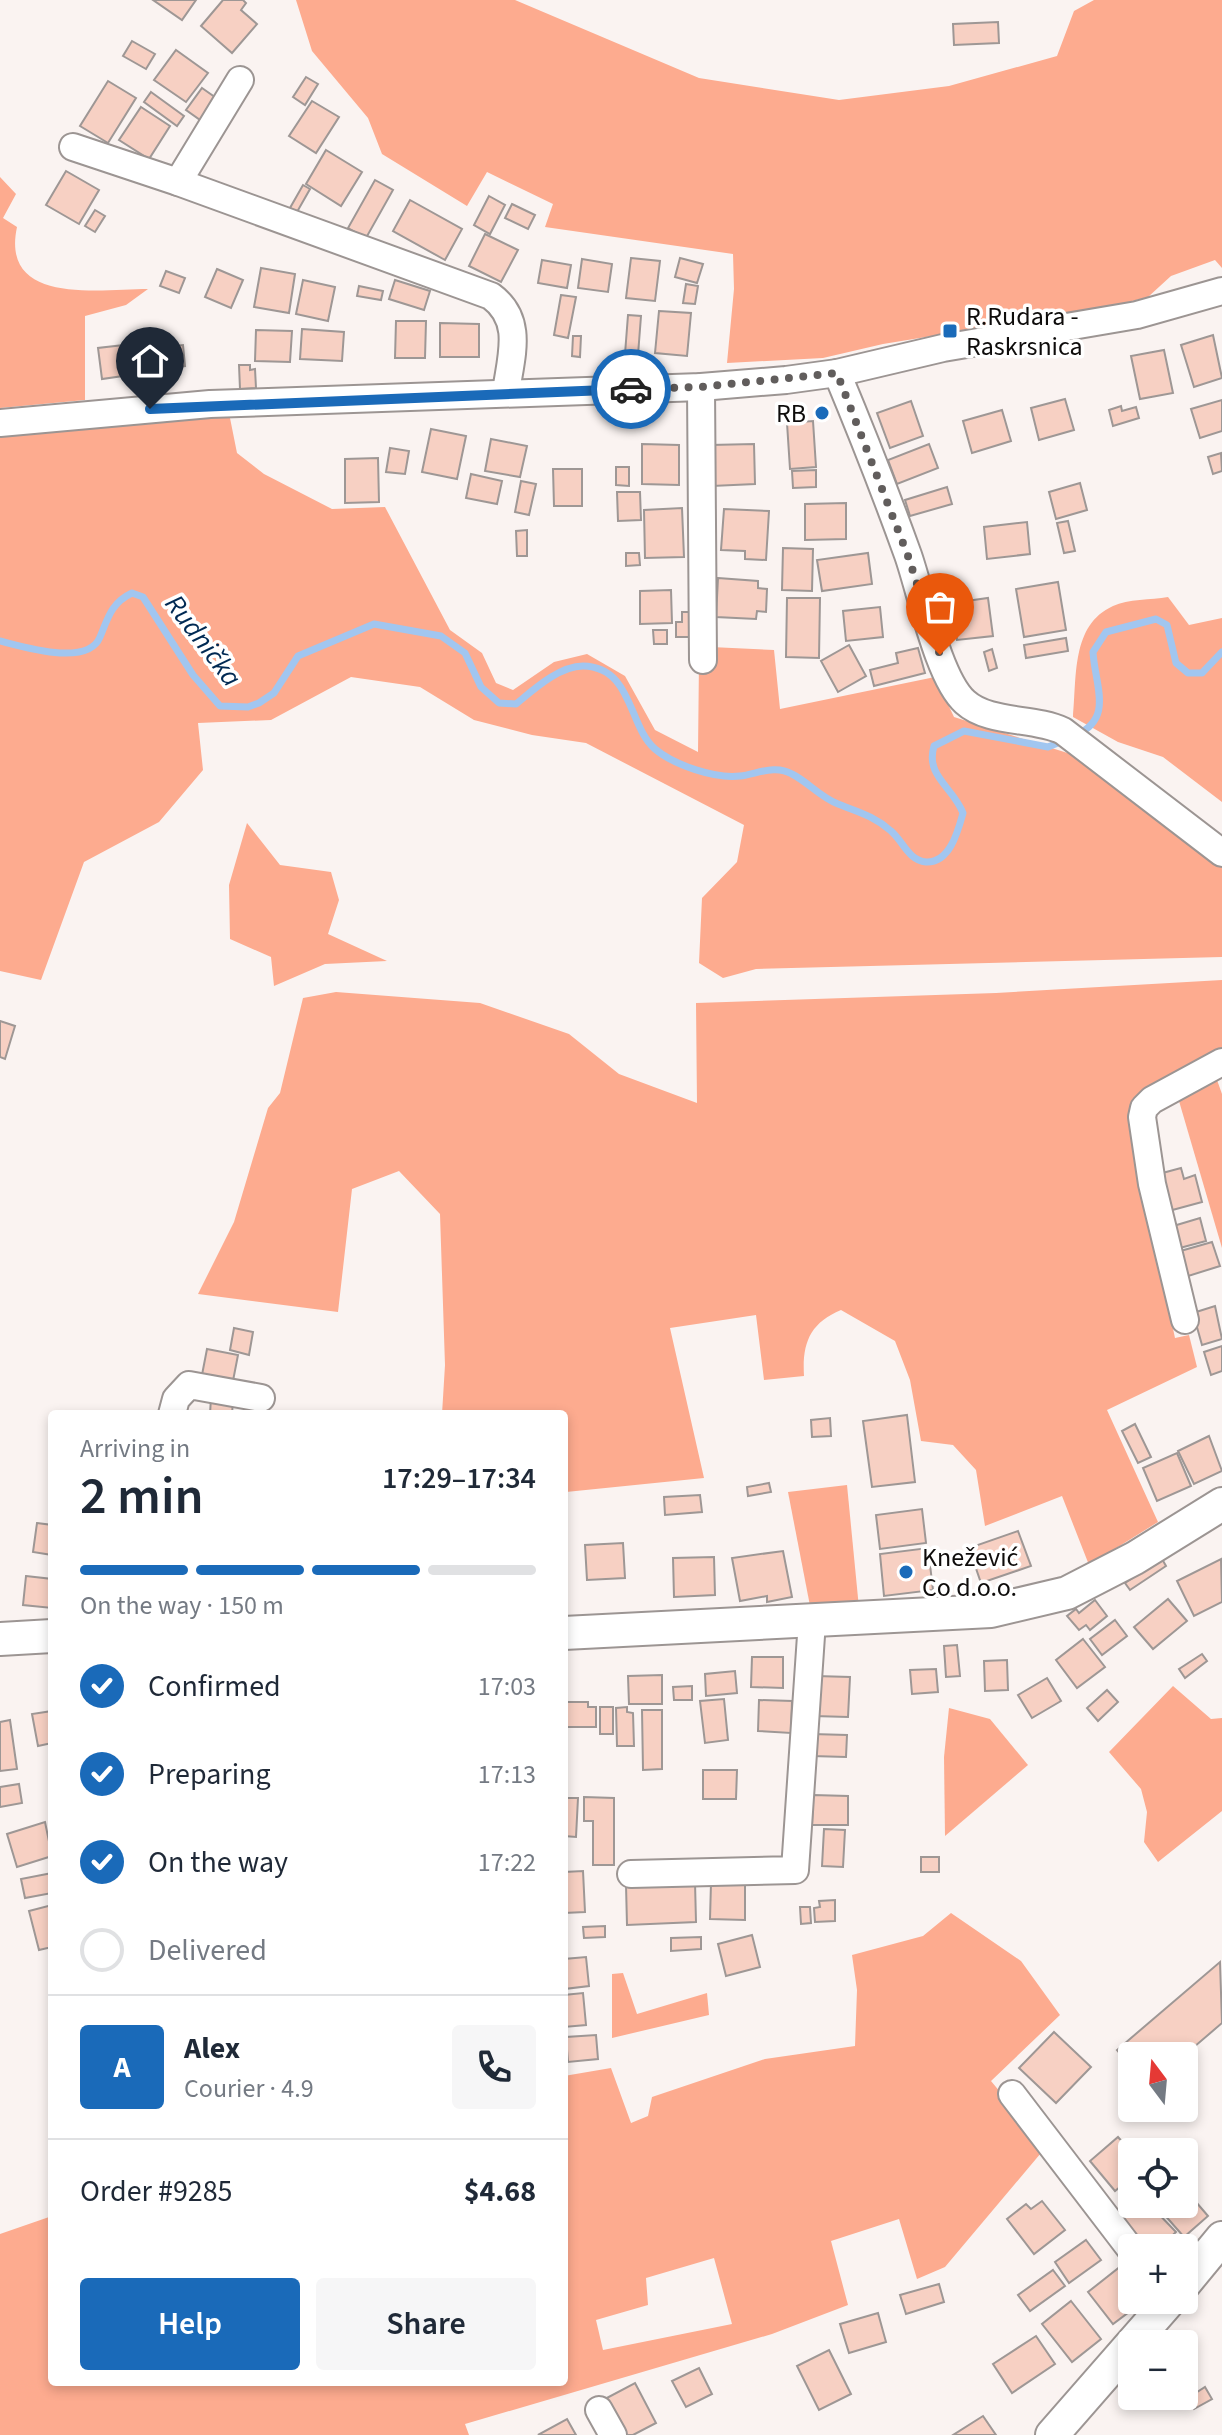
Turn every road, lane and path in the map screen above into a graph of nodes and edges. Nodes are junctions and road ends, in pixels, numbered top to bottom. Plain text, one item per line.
1 (240, 80) dead end
2 (73, 147) dead end
3 (178, 182) junction
4 (1222, 291) edge
5 (837, 373) junction
6 (701, 387) junction
7 (506, 392) junction
8 (0, 423) edge
9 (703, 660) dead end
10 (1222, 853) edge
11 (1222, 1062) edge
12 (1185, 1320) dead end
13 (261, 1398) dead end
14 (173, 1410) edge
15 (1222, 1504) edge
16 (812, 1621) junction
17 (568, 1633) edge
18 (48, 1636) edge
19 (0, 1639) edge
20 (631, 1874) dead end
21 (1012, 2094) dead end
22 (1119, 2234) edge
23 (1222, 2238) edge
24 (1198, 2267) edge
25 (1158, 2314) edge
26 (599, 2410) dead end
27 (613, 2435) edge
28 (1052, 2435) edge

1 - 3 street
2 - 3 street
3 - 7 street
4 - 5 street
5 - 6 street
5 - 10 street
6 - 7 street
6 - 9 street
7 - 8 street
11 - 12 street
13 - 14 street
15 - 16 street
16 - 17 street
16 - 20 street
18 - 19 street
21 - 22 street
23 - 24 street
25 - 28 street
26 - 27 street

